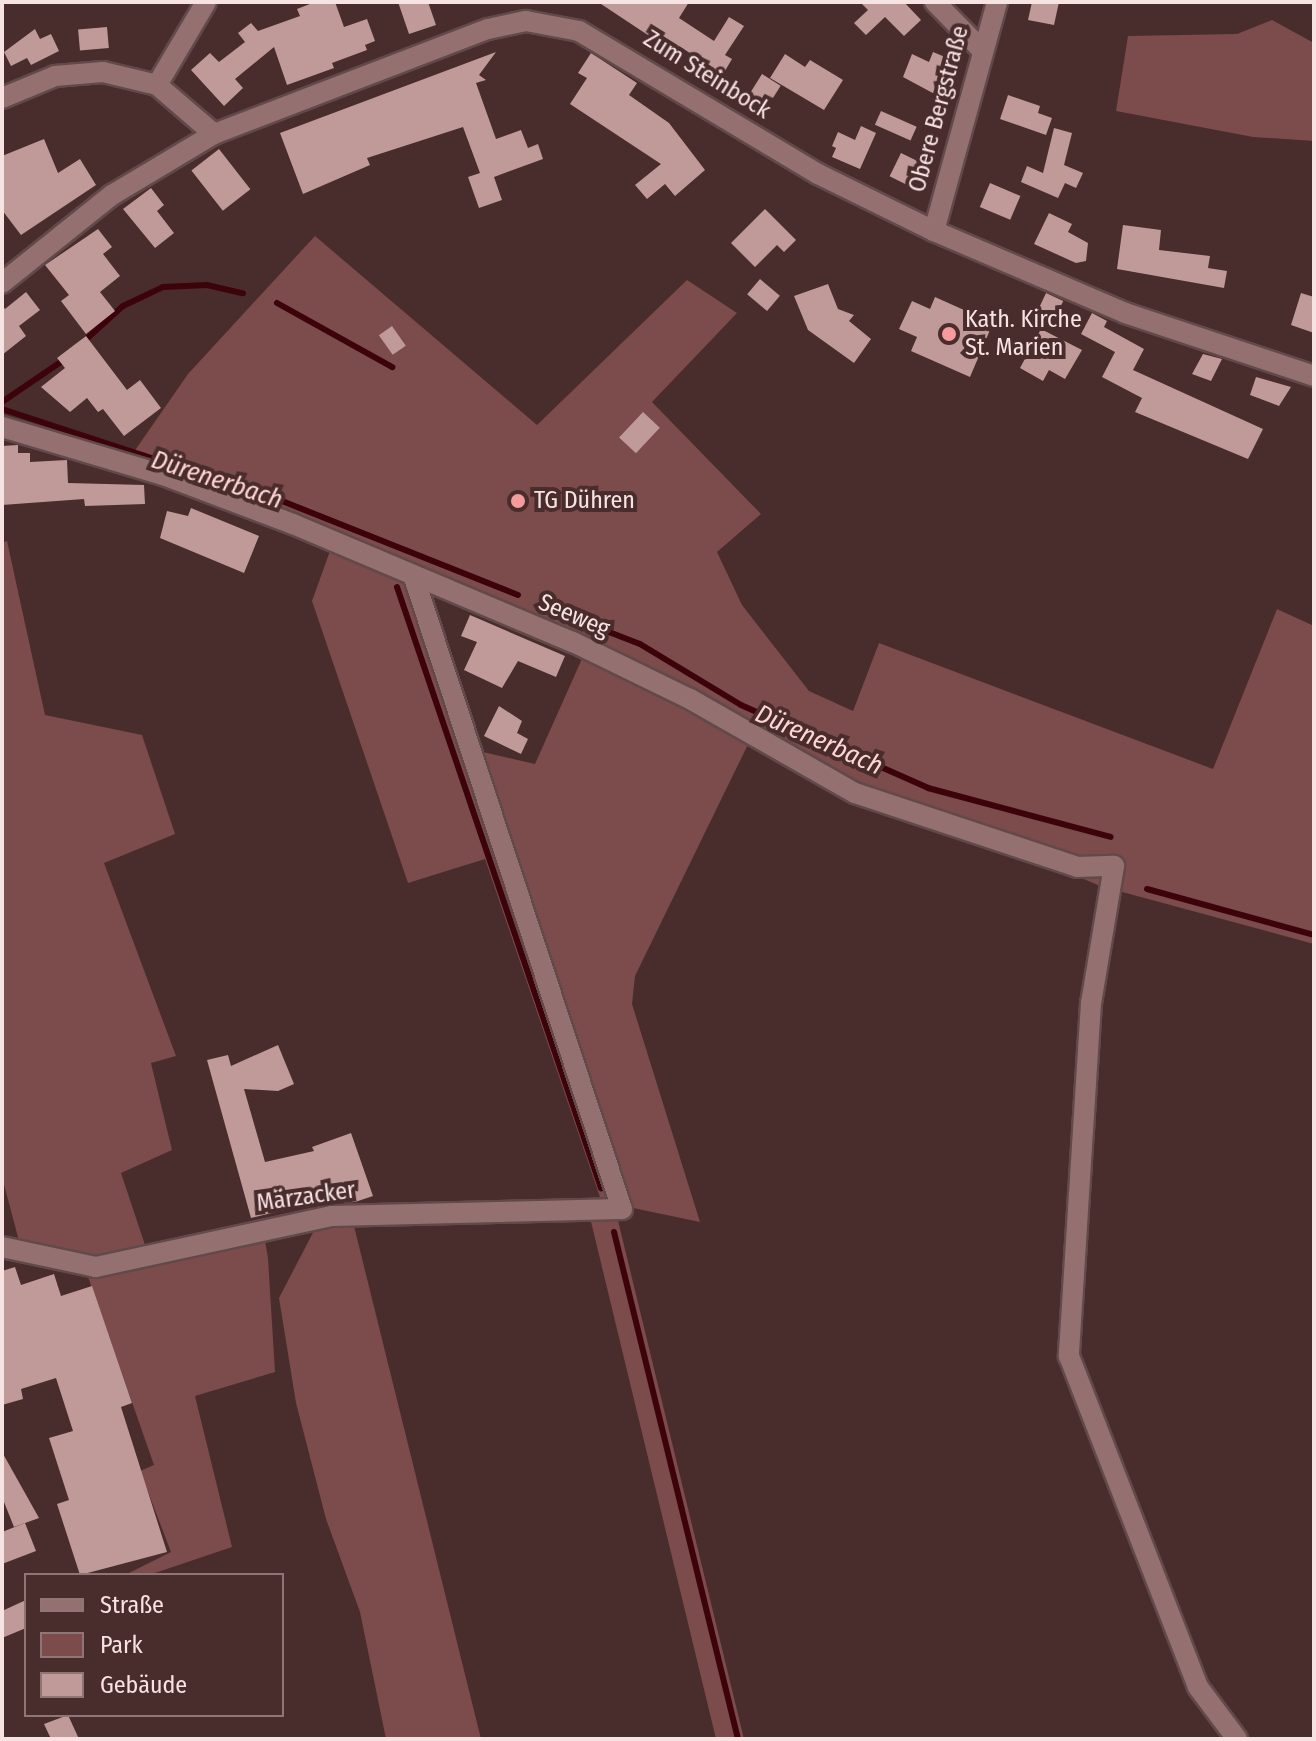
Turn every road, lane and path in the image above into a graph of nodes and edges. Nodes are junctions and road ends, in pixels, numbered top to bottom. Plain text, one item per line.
1 (206, 2) edge
2 (935, 2) edge
3 (997, 2) edge
4 (981, 49) junction
5 (157, 85) junction
6 (2, 98) edge
7 (214, 134) junction
8 (934, 231) junction
9 (2, 283) edge
10 (1314, 376) edge
11 (2, 427) edge
12 (414, 578) junction
13 (2, 1247) edge
14 (1237, 1739) edge

1 - 5 street
2 - 4 street
3 - 4 street, Obere Bergstraße
4 - 8 street, Obere Bergstraße
5 - 6 street
5 - 7 street
7 - 8 street, Zum Steinbock
7 - 9 street, Zum Steinbock
8 - 10 street, Zum Steinbock
11 - 12 street, Seeweg
12 - 13 street, Märzacker
12 - 14 street, Seeweg

